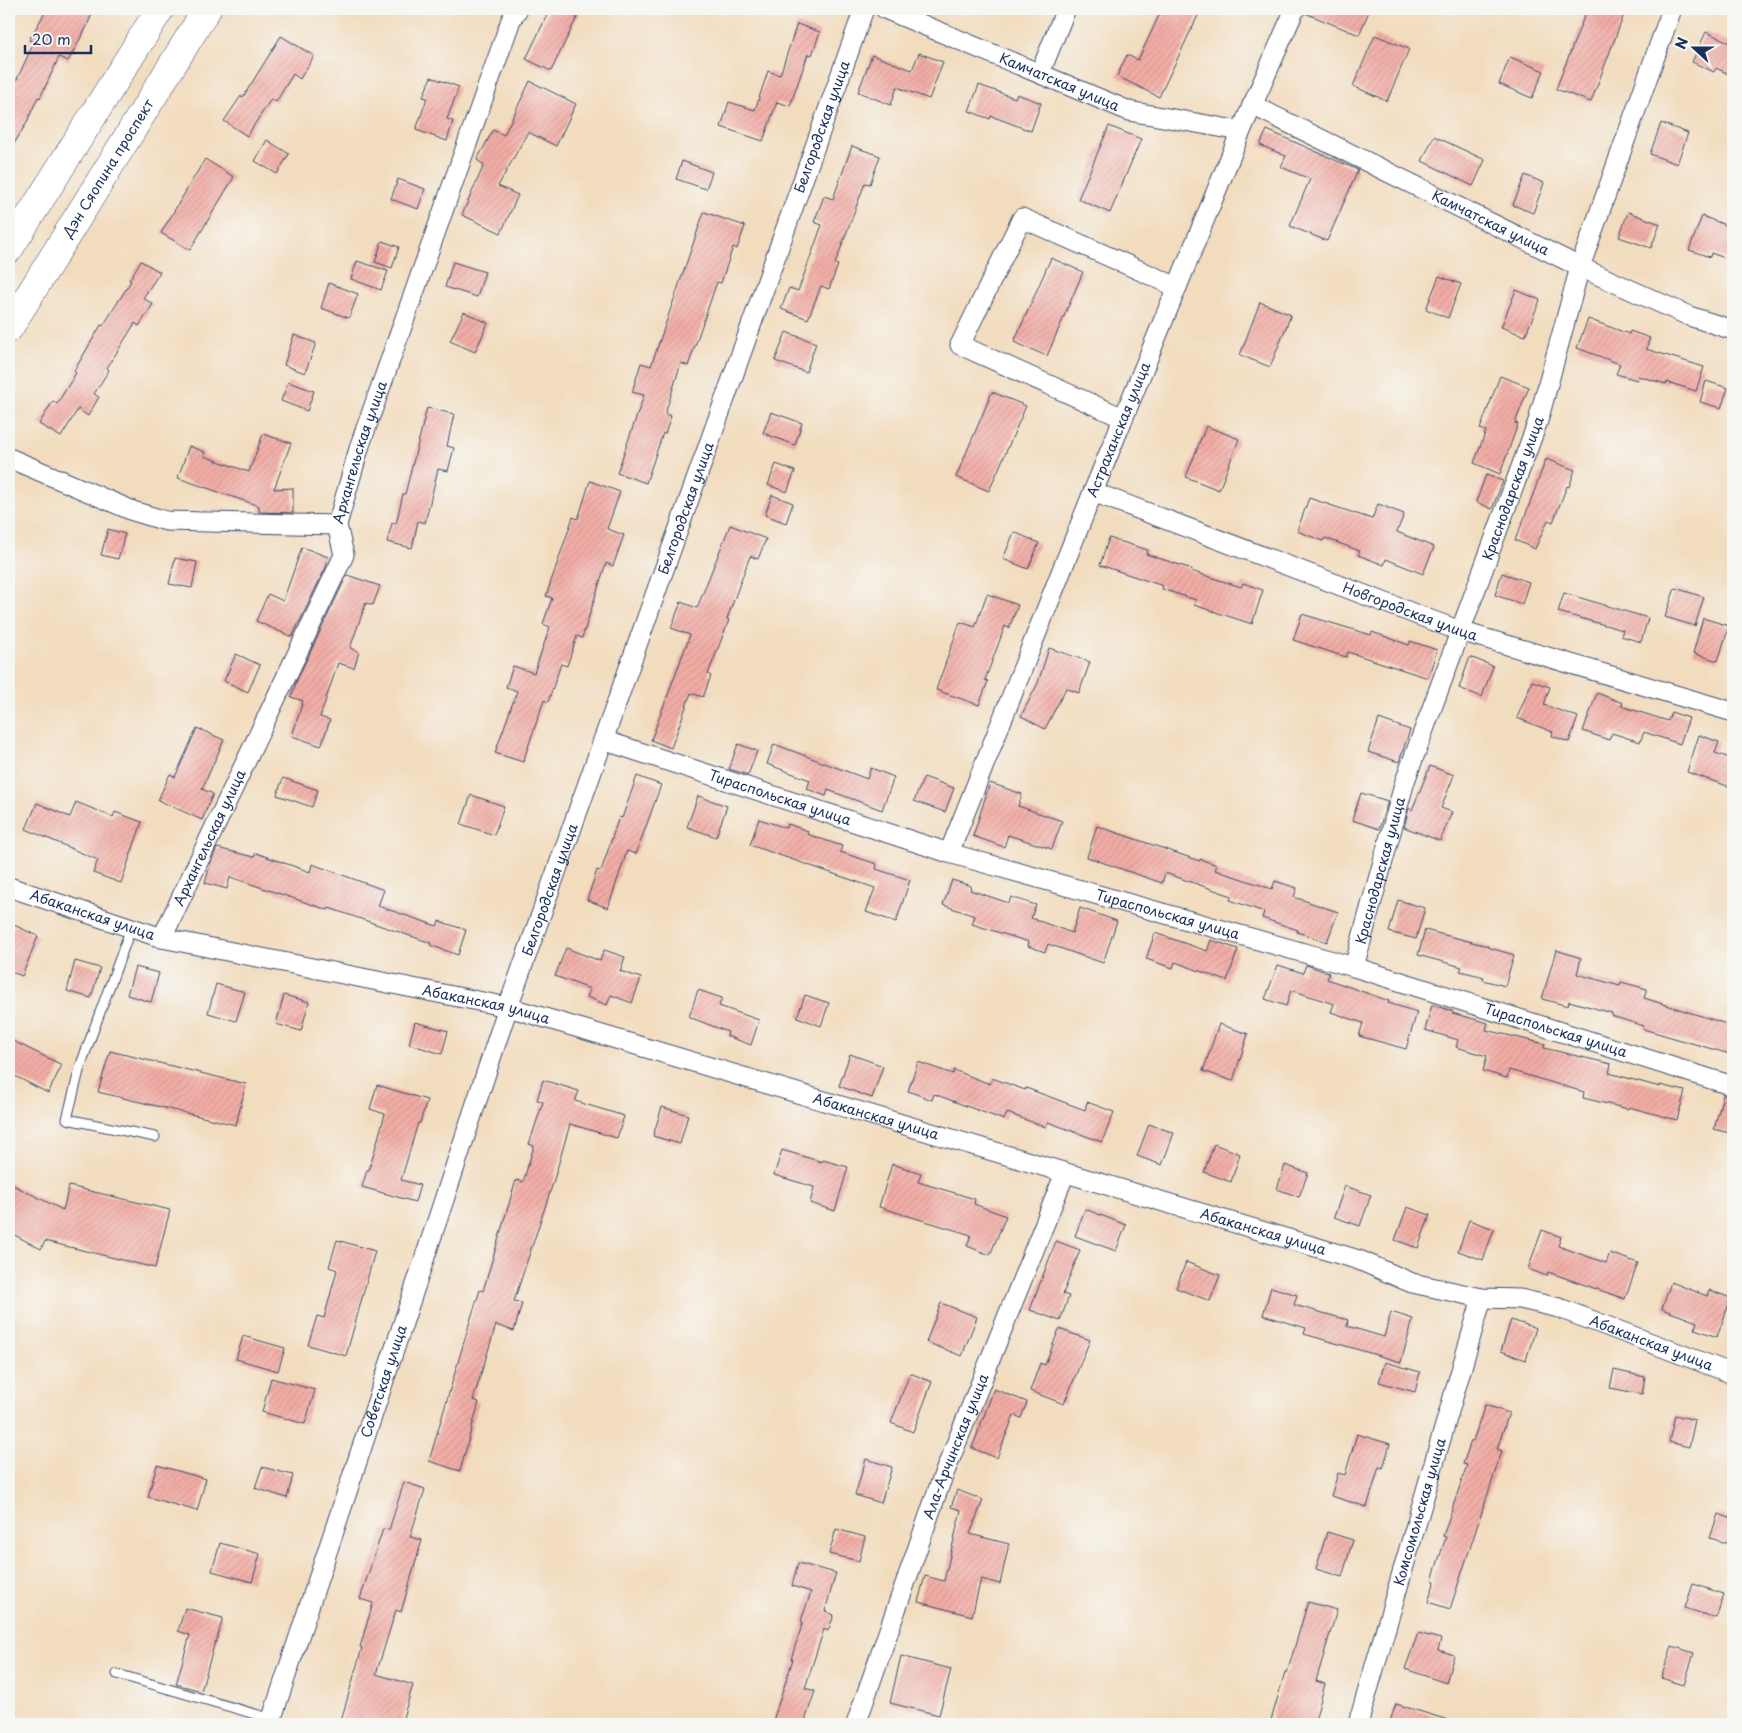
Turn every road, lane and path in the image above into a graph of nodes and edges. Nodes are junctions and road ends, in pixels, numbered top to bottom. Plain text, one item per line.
1 (160, 9) edge
2 (207, 9) edge
3 (518, 9) edge
4 (864, 9) edge
5 (885, 9) edge
6 (1066, 9) edge
7 (1295, 9) edge
8 (1672, 9) edge
9 (1040, 73) junction
10 (1252, 105) junction
11 (1240, 131) junction
12 (9, 250) edge
13 (1580, 267) junction
14 (1177, 287) junction
15 (9, 328) edge
16 (1733, 330) edge
17 (1123, 418) junction
18 (9, 458) edge
19 (1093, 492) junction
20 (337, 525) junction
21 (1460, 631) junction
22 (1733, 712) edge
23 (603, 740) junction
24 (949, 853) junction
25 (9, 886) edge
26 (132, 928) junction
27 (162, 938) junction
28 (1354, 967) junction
29 (508, 1006) junction
30 (497, 1038) joint
31 (1733, 1086) edge
32 (155, 1137) dead end
33 (1065, 1173) junction
34 (1482, 1298) junction
35 (1733, 1374) edge
36 (117, 1674) dead end
37 (271, 1721) edge
38 (856, 1724) edge
39 (1358, 1724) edge

1 - 12 main road
2 - 15 main road, Дэн Сяопина проспект
3 - 20 street, Архангельская улица
4 - 23 street, Белгородская улица
5 - 9 street, Камчатская улица
6 - 9 street
7 - 10 street, Астраханская улица
8 - 13 street, Краснодарская улица
9 - 11 street, Камчатская улица
10 - 11 street, Астраханская улица
10 - 13 street, Камчатская улица
11 - 14 street, Астраханская улица
13 - 16 street, Камчатская улица
13 - 21 street, Краснодарская улица
14 - 17 street, Астраханская улица
14 - 17 street
17 - 19 street, Астраханская улица
18 - 20 street
19 - 21 street, Новгородская улица
19 - 24 street, Астраханская улица
20 - 27 street, Архангельская улица
21 - 22 street, Новгородская улица
21 - 28 street, Краснодарская улица
23 - 24 street, Тираспольская улица
23 - 29 street, Белгородская улица
24 - 28 street, Тираспольская улица
25 - 26 street, Абаканская улица
26 - 27 street, Абаканская улица
26 - 32 lane
27 - 29 street, Абаканская улица
28 - 31 street, Тираспольская улица
29 - 30 street, Белгородская улица
29 - 33 street, Абаканская улица
30 - 37 street, Советская улица
33 - 34 street, Абаканская улица
33 - 38 street, Ала-Арчинская улица
34 - 35 street, Абаканская улица
34 - 39 street, Комсомольская улица
36 - 37 lane

